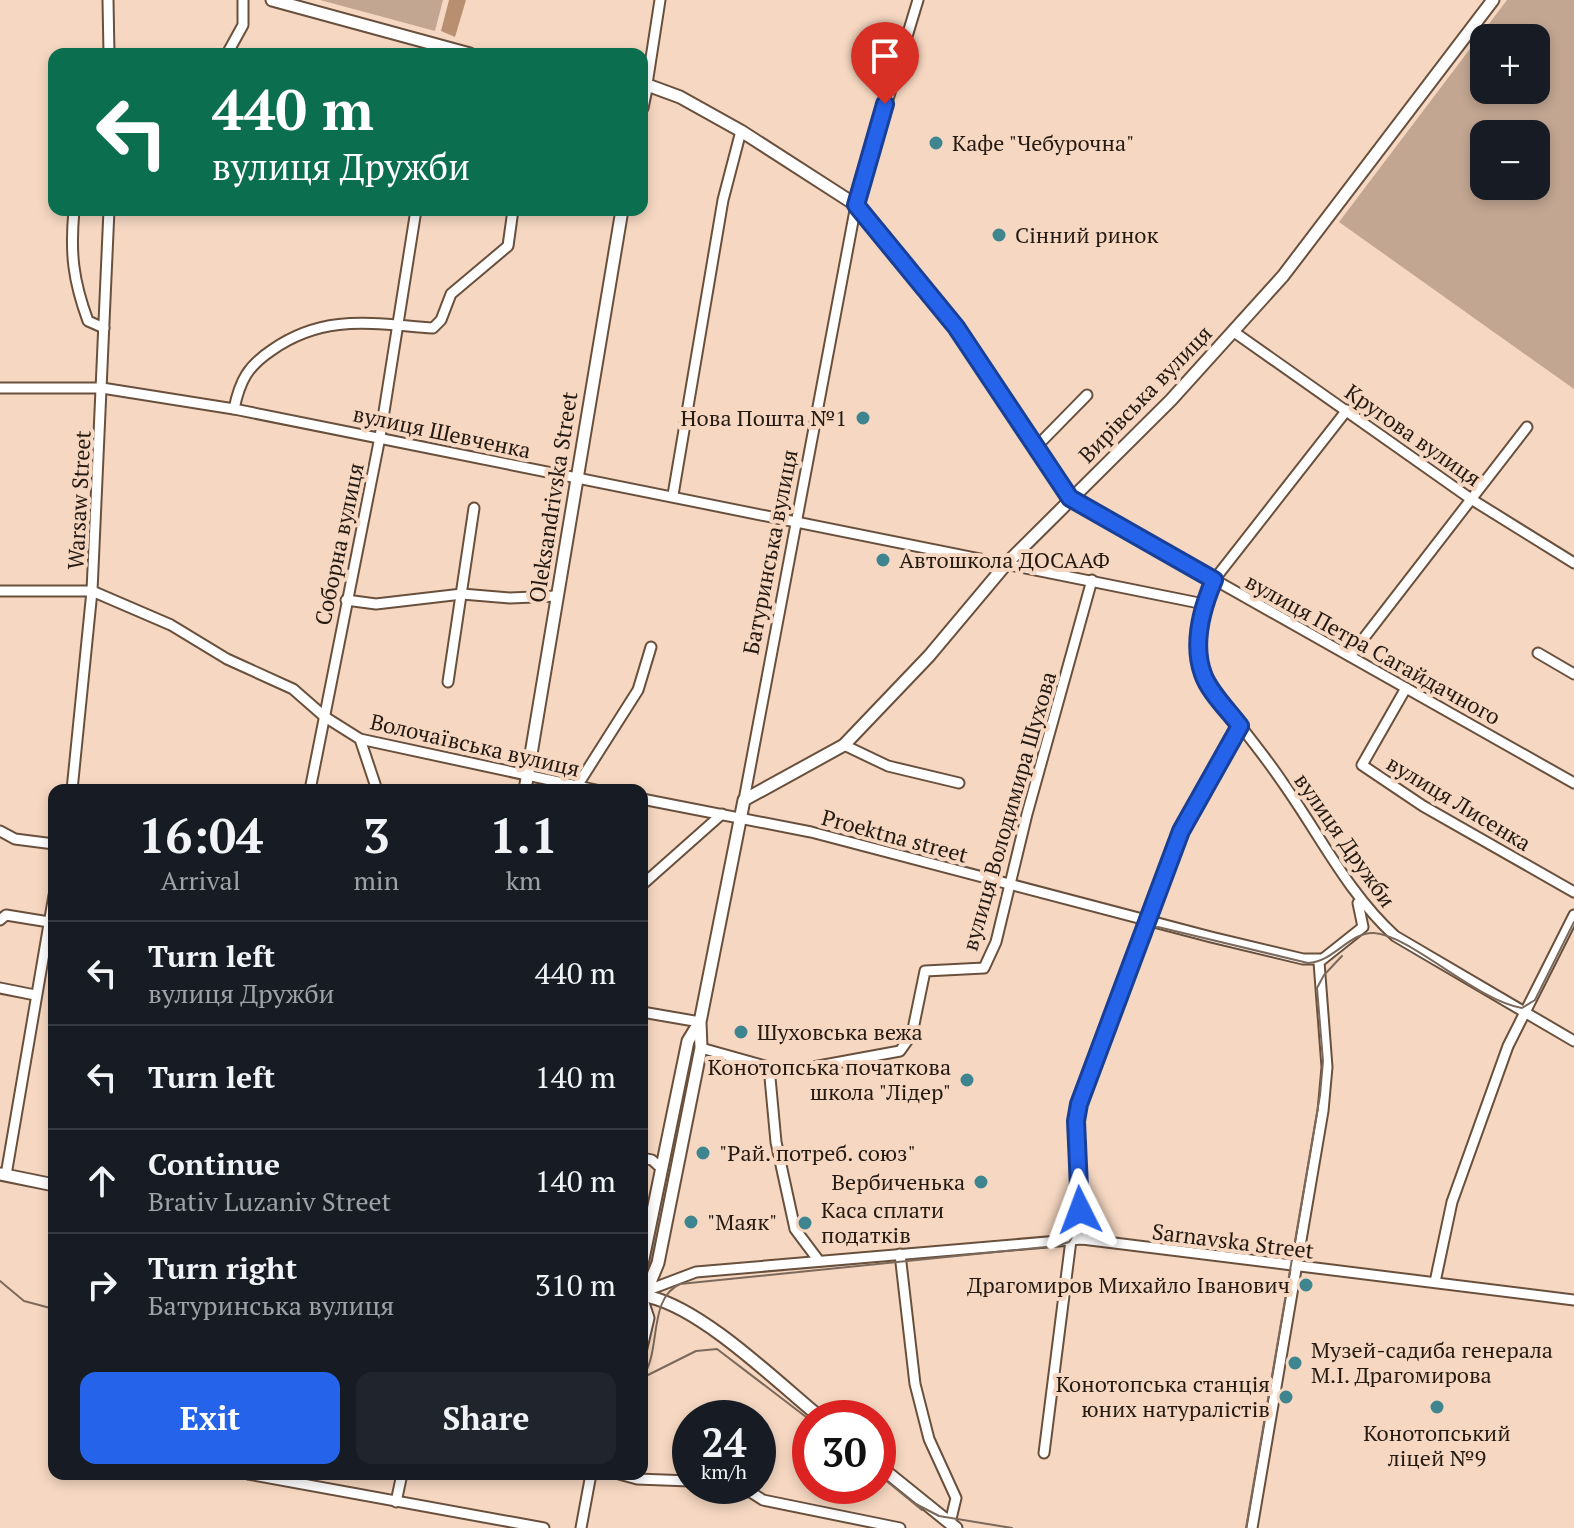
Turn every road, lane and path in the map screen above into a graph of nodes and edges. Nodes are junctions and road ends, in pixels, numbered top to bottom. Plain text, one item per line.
1 (108, 0) edge
2 (243, 0) edge
3 (272, 0) edge
4 (660, 0) edge
5 (918, 0) edge
6 (1493, 0) edge
7 (298, 4) edge
8 (109, 48) edge
9 (230, 48) edge
10 (434, 48) edge
11 (648, 62) edge
12 (648, 85) edge
13 (741, 131) junction
14 (856, 205) junction
15 (74, 216) edge
16 (109, 216) edge
17 (415, 216) edge
18 (512, 216) edge
19 (621, 216) edge
20 (400, 326) junction
21 (104, 328) junction
22 (1234, 332) junction
23 (0, 388) edge
24 (102, 388) junction
25 (1087, 395) dead end
26 (234, 409) junction
27 (1347, 410) junction
28 (1527, 427) dead end
29 (380, 437) junction
30 (1036, 447) junction
31 (577, 478) junction
32 (673, 495) junction
33 (1070, 498) junction
34 (1471, 499) junction
35 (474, 508) dead end
36 (796, 522) junction
37 (1007, 563) junction
38 (1574, 563) edge
39 (1092, 580) junction
40 (1214, 580) junction
41 (0, 591) edge
42 (92, 591) junction
43 (462, 594) junction
44 (557, 596) junction
45 (346, 600) junction
46 (1204, 604) junction
47 (651, 647) dead end
48 (1538, 653) dead end
49 (1350, 656) junction
50 (1574, 674) edge
51 (448, 682) dead end
52 (1406, 688) junction
53 (325, 717) junction
54 (1240, 726) junction
55 (360, 739) junction
56 (844, 745) junction
57 (527, 777) junction
58 (959, 783) dead end
59 (1574, 783) edge
60 (73, 784) edge
61 (311, 784) edge
62 (375, 784) edge
63 (526, 784) edge
64 (566, 784) edge
65 (578, 784) edge
66 (648, 800) edge
67 (744, 800) junction
68 (722, 814) junction
69 (740, 818) junction
70 (0, 831) edge
71 (48, 843) edge
72 (648, 880) edge
73 (1009, 885) junction
74 (1349, 886) junction
75 (1574, 892) edge
76 (1574, 915) edge
77 (0, 920) edge
78 (1145, 920) junction
79 (48, 922) edge
80 (1381, 924) junction
81 (48, 927) edge
82 (1363, 927) junction
83 (1320, 959) junction
84 (0, 988) edge
85 (35, 995) junction
86 (1525, 1009) junction
87 (648, 1013) edge
88 (700, 1022) junction
89 (1574, 1041) edge
90 (701, 1048) junction
91 (769, 1067) junction
92 (648, 1159) edge
93 (662, 1169) junction
94 (3, 1174) edge
95 (48, 1184) edge
96 (648, 1236) edge
97 (1077, 1240) junction
98 (900, 1254) junction
99 (819, 1261) junction
100 (1295, 1269) junction
101 (1435, 1282) junction
102 (648, 1288) edge
103 (648, 1292) edge
104 (648, 1294) edge
105 (1574, 1300) edge
106 (799, 1400) edge
107 (1044, 1453) dead end
108 (648, 1479) edge
109 (280, 1480) edge
110 (401, 1480) edge
111 (590, 1480) edge
112 (672, 1480) edge
113 (896, 1480) edge
114 (396, 1502) junction
115 (776, 1503) edge
116 (953, 1526) edge
117 (544, 1528) edge
118 (581, 1528) edge
119 (900, 1528) edge
120 (1252, 1528) edge

1 - 8 street
2 - 9 street
3 - 7 main road
4 - 11 street
5 - 14 street, Батуринська вулиця
6 - 22 main road, Вирівська вулиця
7 - 10 main road
12 - 13 main road
13 - 14 main road
13 - 32 street
14 - 30 main road
14 - 36 street, Батуринська вулиця
15 - 21 street
16 - 21 street, Warsaw Street
17 - 20 street, Соборна вулиця
18 - 20 street
19 - 31 main road, Oleksandrivska Street
20 - 26 street
20 - 29 street, Соборна вулиця
21 - 24 street, Warsaw Street
22 - 27 street, Кругова вулиця
22 - 33 main road, Вирівська вулиця
23 - 24 street, вулиця Шевченка
24 - 26 street, вулиця Шевченка
24 - 42 street, Warsaw Street
25 - 30 street
26 - 29 street, вулиця Шевченка
27 - 34 street, Кругова вулиця
27 - 40 street, вулиця Дружби
28 - 34 street
29 - 31 street, вулиця Шевченка
29 - 45 street, Соборна вулиця
30 - 33 main road
31 - 32 street, вулиця Шевченка
31 - 44 main road, Oleksandrivska Street
32 - 36 street, вулиця Шевченка
33 - 37 main road, Вирівська вулиця
33 - 40 street, вулиця Петра Сагайдачного
34 - 38 street, Кругова вулиця
34 - 49 street
35 - 43 street
36 - 37 street, вулиця Шевченка
36 - 67 street, Батуринська вулиця
37 - 39 street, вулиця Шевченка
37 - 56 main road, Вирівська вулиця
39 - 46 street, вулиця Шевченка
39 - 73 street, вулиця Володимира Шухова
40 - 46 street, вулиця Дружби
40 - 49 street, вулиця Петра Сагайдачного
41 - 42 street, Волочаївська вулиця
42 - 53 street, Волочаївська вулиця
42 - 60 street, Warsaw Street
43 - 44 street
43 - 45 street
43 - 51 street
44 - 57 main road, Oleksandrivska Street
45 - 53 street, Соборна вулиця
46 - 54 street, вулиця Дружби
47 - 65 street
48 - 50 street
49 - 52 street, вулиця Петра Сагайдачного
52 - 59 street, вулиця Петра Сагайдачного
52 - 75 street, вулиця Лисенка
53 - 55 street, Волочаївська вулиця
53 - 61 street, Соборна вулиця
54 - 74 street, вулиця Дружби
54 - 78 street
55 - 57 street, Волочаївська вулиця
55 - 62 street
56 - 58 street
56 - 67 main road, Вирівська вулиця
57 - 63 main road, Oleksandrivska Street
57 - 64 street, Волочаївська вулиця
66 - 68 street
67 - 69 main road, Батуринська вулиця
68 - 69 street
68 - 72 street
69 - 73 street, Proektna street
69 - 88 main road, Батуринська вулиця
70 - 71 street
73 - 78 street, Proektna street
73 - 91 street, вулиця Володимира Шухова
74 - 80 street, вулиця Дружби
74 - 82 street
76 - 86 street
77 - 79 street
78 - 83 street, Proektna street
78 - 97 street
80 - 82 street
80 - 86 street, вулиця Дружби
81 - 85 street
82 - 83 street
83 - 100 street
84 - 85 street
85 - 94 street
86 - 89 street, вулиця Дружби
86 - 101 street
87 - 88 street
88 - 90 main road
88 - 93 main road
90 - 91 street, вулиця Володимира Шухова
90 - 102 main road
91 - 99 street
92 - 93 street
93 - 96 main road
94 - 95 main road
97 - 98 street, Sarnavska Street
97 - 100 street, Sarnavska Street
97 - 107 street
98 - 99 street, Sarnavska Street
98 - 116 street
99 - 103 street, Sarnavska Street
100 - 101 street, Sarnavska Street
100 - 120 street
101 - 105 street, Sarnavska Street
104 - 106 main road
108 - 112 street
109 - 114 street
110 - 114 street
111 - 118 street
113 - 116 main road
114 - 117 street
115 - 119 street

